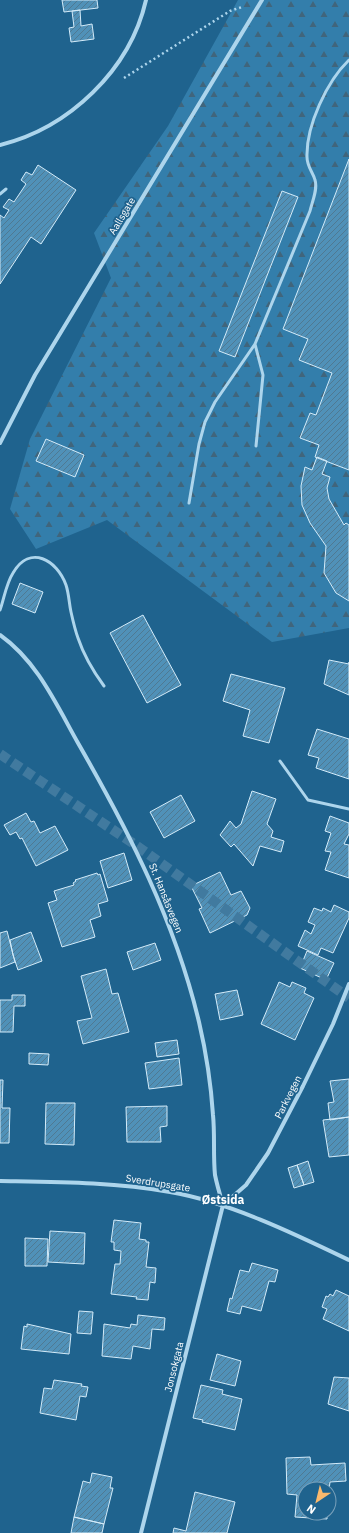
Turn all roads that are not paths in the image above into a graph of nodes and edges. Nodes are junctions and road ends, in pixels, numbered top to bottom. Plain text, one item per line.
1 (146, 0) edge
2 (262, 0) edge
3 (349, 60) edge
4 (0, 145) edge
5 (6, 189) dead end
6 (0, 194) edge
7 (255, 344) junction
8 (0, 430) edge
9 (5, 432) junction
10 (0, 443) edge
11 (256, 446) dead end
12 (189, 503) dead end
13 (0, 610) edge
14 (0, 635) edge
15 (104, 686) dead end
16 (280, 761) dead end
17 (349, 809) edge
18 (349, 984) edge
19 (0, 1181) edge
20 (223, 1205) junction
21 (349, 1260) edge
22 (141, 1533) edge

1 - 4 street
2 - 9 street, Aallsgate
3 - 7 lane
5 - 6 lane
7 - 11 lane
7 - 12 lane
8 - 9 street
9 - 10 street, Aallsgate
13 - 15 lane
14 - 20 street, St. Hansåsvegen
16 - 17 lane
18 - 20 street, Parkvegen
19 - 20 street, Sverdrupsgate
20 - 21 street, Sverdrupsgate
20 - 22 street, Jonsokgata

